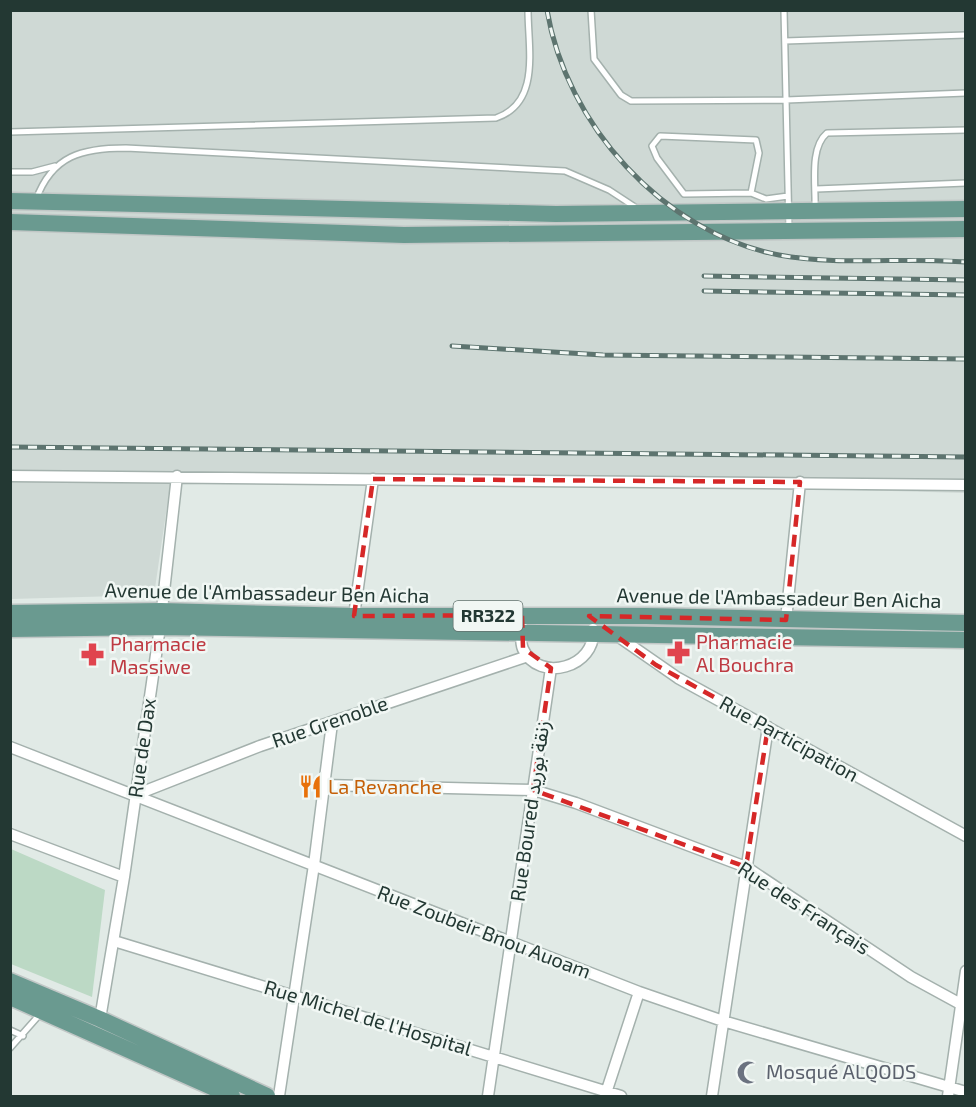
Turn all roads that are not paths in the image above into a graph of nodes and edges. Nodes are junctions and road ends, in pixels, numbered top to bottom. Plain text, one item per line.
1 (528, 10) edge
2 (591, 10) edge
3 (784, 10) edge
4 (966, 35) edge
5 (785, 41) junction
6 (966, 93) edge
7 (786, 100) junction
8 (966, 130) edge
9 (10, 132) edge
10 (60, 165) junction
11 (10, 172) edge
12 (966, 183) edge
13 (816, 189) junction
14 (750, 193) junction
15 (36, 200) junction
16 (10, 201) edge
17 (788, 203) junction
18 (964, 207) edge
19 (815, 210) junction
20 (644, 213) junction
21 (687, 213) junction
22 (10, 222) edge
23 (964, 229) edge
24 (789, 231) junction
25 (690, 233) junction
26 (10, 476) edge
27 (177, 476) junction
28 (373, 479) junction
29 (800, 482) junction
30 (966, 485) edge
31 (10, 613) edge
32 (522, 615) junction
33 (354, 616) junction
34 (591, 616) junction
35 (160, 619) junction
36 (786, 620) junction
37 (966, 623) edge
38 (10, 629) edge
39 (522, 634) junction
40 (616, 635) junction
41 (594, 636) junction
42 (966, 640) edge
43 (528, 656) junction
44 (551, 668) junction
45 (332, 723) junction
46 (768, 727) junction
47 (10, 747) edge
48 (324, 785) junction
49 (533, 790) junction
50 (135, 795) junction
51 (10, 834) edge
52 (966, 836) edge
53 (315, 866) junction
54 (746, 867) junction
55 (124, 877) junction
56 (114, 941) junction
57 (511, 944) junction
58 (966, 971) edge
59 (10, 981) edge
60 (639, 992) junction
61 (294, 995) junction
62 (10, 997) edge
63 (963, 1006) edge
64 (43, 1011) junction
65 (100, 1019) junction
66 (723, 1022) junction
67 (10, 1030) edge
68 (23, 1036) junction
69 (10, 1048) edge
70 (495, 1057) junction
71 (949, 1092) edge
72 (966, 1092) edge
73 (605, 1094) edge
74 (232, 1096) edge
75 (267, 1096) edge
76 (279, 1096) edge
77 (488, 1096) edge
78 (621, 1096) edge
79 (712, 1096) edge

1 - 9 lane
2 - 7 lane
3 - 5 lane
4 - 5 lane
5 - 7 lane
6 - 7 lane
7 - 17 lane
8 - 13 lane
10 - 11 lane
10 - 15 lane
10 - 20 lane
12 - 13 lane
13 - 19 lane
14 - 14 lane
14 - 17 lane
15 - 16 main road
15 - 20 main road
17 - 19 main road
17 - 21 main road
17 - 24 lane
18 - 19 main road
18 - 23 main road
20 - 21 main road
21 - 25 main road
22 - 25 main road
23 - 24 main road
24 - 25 main road
26 - 27 street
27 - 28 street
27 - 35 street, Rue de Dax
28 - 29 street
28 - 33 street
29 - 30 street
29 - 36 street
31 - 35 main road, Avenue de l'Ambassadeur Ben Aicha / RR322
32 - 33 main road, Avenue de l'Ambassadeur Ben Aicha / RR322
32 - 34 main road, Avenue de l'Ambassadeur Ben Aicha / RR322
32 - 39 street
33 - 35 main road, Avenue de l'Ambassadeur Ben Aicha / RR322
34 - 36 main road, Avenue de l'Ambassadeur Ben Aicha / RR322
34 - 41 street, Avenue de l'Ambassadeur Ben Aicha
35 - 38 main road, Avenue de l'Ambassadeur Ben Aicha / RR322
35 - 39 main road, Avenue de l'Ambassadeur Ben Aicha / RR322
35 - 50 street, Rue de Dax
36 - 37 main road, Avenue de l'Ambassadeur Ben Aicha / RR322
39 - 41 main road, Avenue de l'Ambassadeur Ben Aicha / RR322
39 - 43 street
40 - 41 main road, Avenue de l'Ambassadeur Ben Aicha / RR322
40 - 42 main road, Avenue de l'Ambassadeur Ben Aicha / RR322
40 - 46 street, Rue Participation
41 - 44 street
43 - 44 street
43 - 45 street, Rue Grenoble
44 - 49 street, Rue Boured زنقة بوريد
45 - 48 street
45 - 50 street, Rue Grenoble
46 - 52 street, Rue Participation
46 - 54 street
47 - 50 street, Rue Zoubeir Bnou Auoam
48 - 49 street, Rue des Français
48 - 53 street
49 - 54 street, Rue des Français
49 - 57 street, Rue Boured زنقة بوريد
50 - 53 street, Rue Zoubeir Bnou Auoam
50 - 55 street, Rue de Dax
51 - 55 street
53 - 57 street, Rue Zoubeir Bnou Auoam
53 - 61 street
54 - 63 street, Rue des Français
54 - 66 street
55 - 56 street, Rue de Dax
56 - 61 street, Rue Michel de l'Hospital
56 - 65 street, Rue de Dax
57 - 60 street, Rue Zoubeir Bnou Auoam
57 - 70 street, Rue Boured زنقة بوريد
58 - 63 street
59 - 65 main road
60 - 66 street, Rue Zoubeir Bnou Auoam
60 - 73 street
61 - 70 street, Rue Michel de l'Hospital
61 - 76 street
62 - 64 main road
63 - 71 street
64 - 68 lane
64 - 74 main road
65 - 75 main road
66 - 71 street, Rue Zoubeir Bnou Auoam
66 - 79 street
67 - 68 lane
68 - 69 lane
70 - 73 street, Rue Michel de l'Hospital
70 - 77 street, Rue Boured زنقة بوريد
71 - 72 street, Rue Zoubeir Bnou Auoam
73 - 78 street, Rue Michel de l'Hospital

